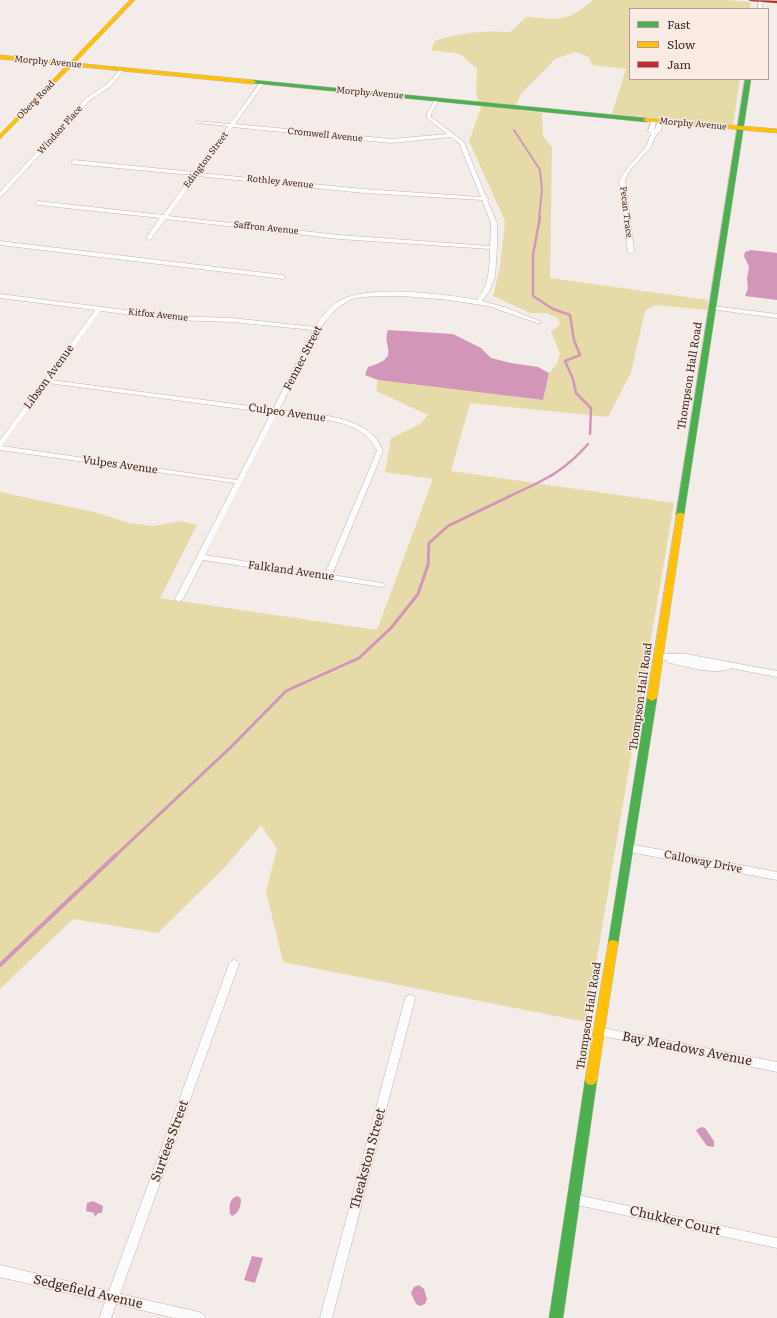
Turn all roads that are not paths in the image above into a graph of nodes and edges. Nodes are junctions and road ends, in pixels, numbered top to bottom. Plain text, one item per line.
1 (134, 0) edge
2 (751, 0) edge
3 (777, 2) edge
4 (761, 5) edge
5 (0, 57) edge
6 (72, 64) junction
7 (123, 69) junction
8 (748, 80) edge
9 (263, 82) junction
10 (437, 99) junction
11 (657, 120) junction
12 (198, 122) dead end
13 (232, 125) junction
14 (740, 128) junction
15 (777, 130) edge
16 (777, 134) edge
17 (452, 135) junction
18 (0, 137) edge
19 (74, 162) dead end
20 (195, 173) junction
21 (0, 195) edge
22 (486, 199) junction
23 (38, 203) dead end
24 (164, 217) junction
25 (149, 238) dead end
26 (0, 243) edge
27 (494, 248) junction
28 (631, 252) dead end
29 (283, 277) dead end
30 (343, 293) dead end
31 (0, 296) edge
32 (349, 299) junction
33 (479, 301) junction
34 (712, 308) junction
35 (99, 309) junction
36 (777, 316) edge
37 (539, 322) dead end
38 (317, 329) junction
39 (46, 381) junction
40 (276, 412) junction
41 (0, 446) edge
42 (239, 482) junction
43 (200, 557) junction
44 (328, 576) junction
45 (382, 585) dead end
46 (179, 599) dead end
47 (658, 657) junction
48 (777, 674) edge
49 (630, 848) junction
50 (777, 876) edge
51 (234, 964) dead end
52 (410, 999) dead end
53 (598, 1031) junction
54 (777, 1067) edge
55 (573, 1199) junction
56 (777, 1243) edge
57 (0, 1271) edge
58 (112, 1298) junction
59 (105, 1318) edge
60 (199, 1318) edge
61 (326, 1318) edge
62 (556, 1318) edge

1 - 6 street, Oberg Road
2 - 4 street
3 - 4 street
5 - 6 street, Morphy Avenue
6 - 7 street, Morphy Avenue
6 - 18 street, Oberg Road
7 - 9 street, Morphy Avenue
7 - 21 street, Windsor Place
8 - 14 street, Thompson Hall Road
9 - 10 street, Morphy Avenue
9 - 13 street, Edington Street
10 - 11 street, Morphy Avenue
10 - 17 street
11 - 14 street, Morphy Avenue
11 - 28 street, Pecan Trace
12 - 13 street, Cromwell Avenue
13 - 17 street, Cromwell Avenue
13 - 20 street, Edington Street
14 - 15 street
14 - 16 street
14 - 34 street, Thompson Hall Road
17 - 22 street
19 - 20 street, Rothley Avenue
20 - 22 street, Rothley Avenue
20 - 24 street, Edington Street
22 - 27 street
23 - 24 street, Saffron Avenue
24 - 25 street, Edington Street
24 - 27 street, Saffron Avenue
26 - 29 street
27 - 33 street
30 - 32 street
31 - 35 street, Kitfox Avenue
32 - 33 street, Fennec Street
32 - 38 street, Fennec Street
33 - 37 street, Fennec Street
34 - 36 street
34 - 47 street, Thompson Hall Road
35 - 38 street, Kitfox Avenue
35 - 39 street, Libson Avenue
38 - 40 street, Fennec Street
39 - 40 street, Culpeo Avenue
39 - 41 street, Libson Avenue
40 - 42 street, Fennec Street
40 - 44 street, Culpeo Avenue
41 - 42 street, Vulpes Avenue
42 - 43 street, Fennec Street
43 - 44 street, Falkland Avenue
43 - 46 street, Fennec Street
44 - 45 street, Falkland Avenue
47 - 48 street
47 - 49 street, Thompson Hall Road
49 - 50 street, Calloway Drive
49 - 53 street, Thompson Hall Road
51 - 58 street, Surtees Street
52 - 61 street, Theakston Street
53 - 54 street, Bay Meadows Avenue
53 - 55 street, Thompson Hall Road
55 - 56 street, Chukker Court
55 - 62 street, Thompson Hall Road
57 - 58 street, Sedgefield Avenue
58 - 59 street, Surtees Street
58 - 60 street, Sedgefield Avenue

